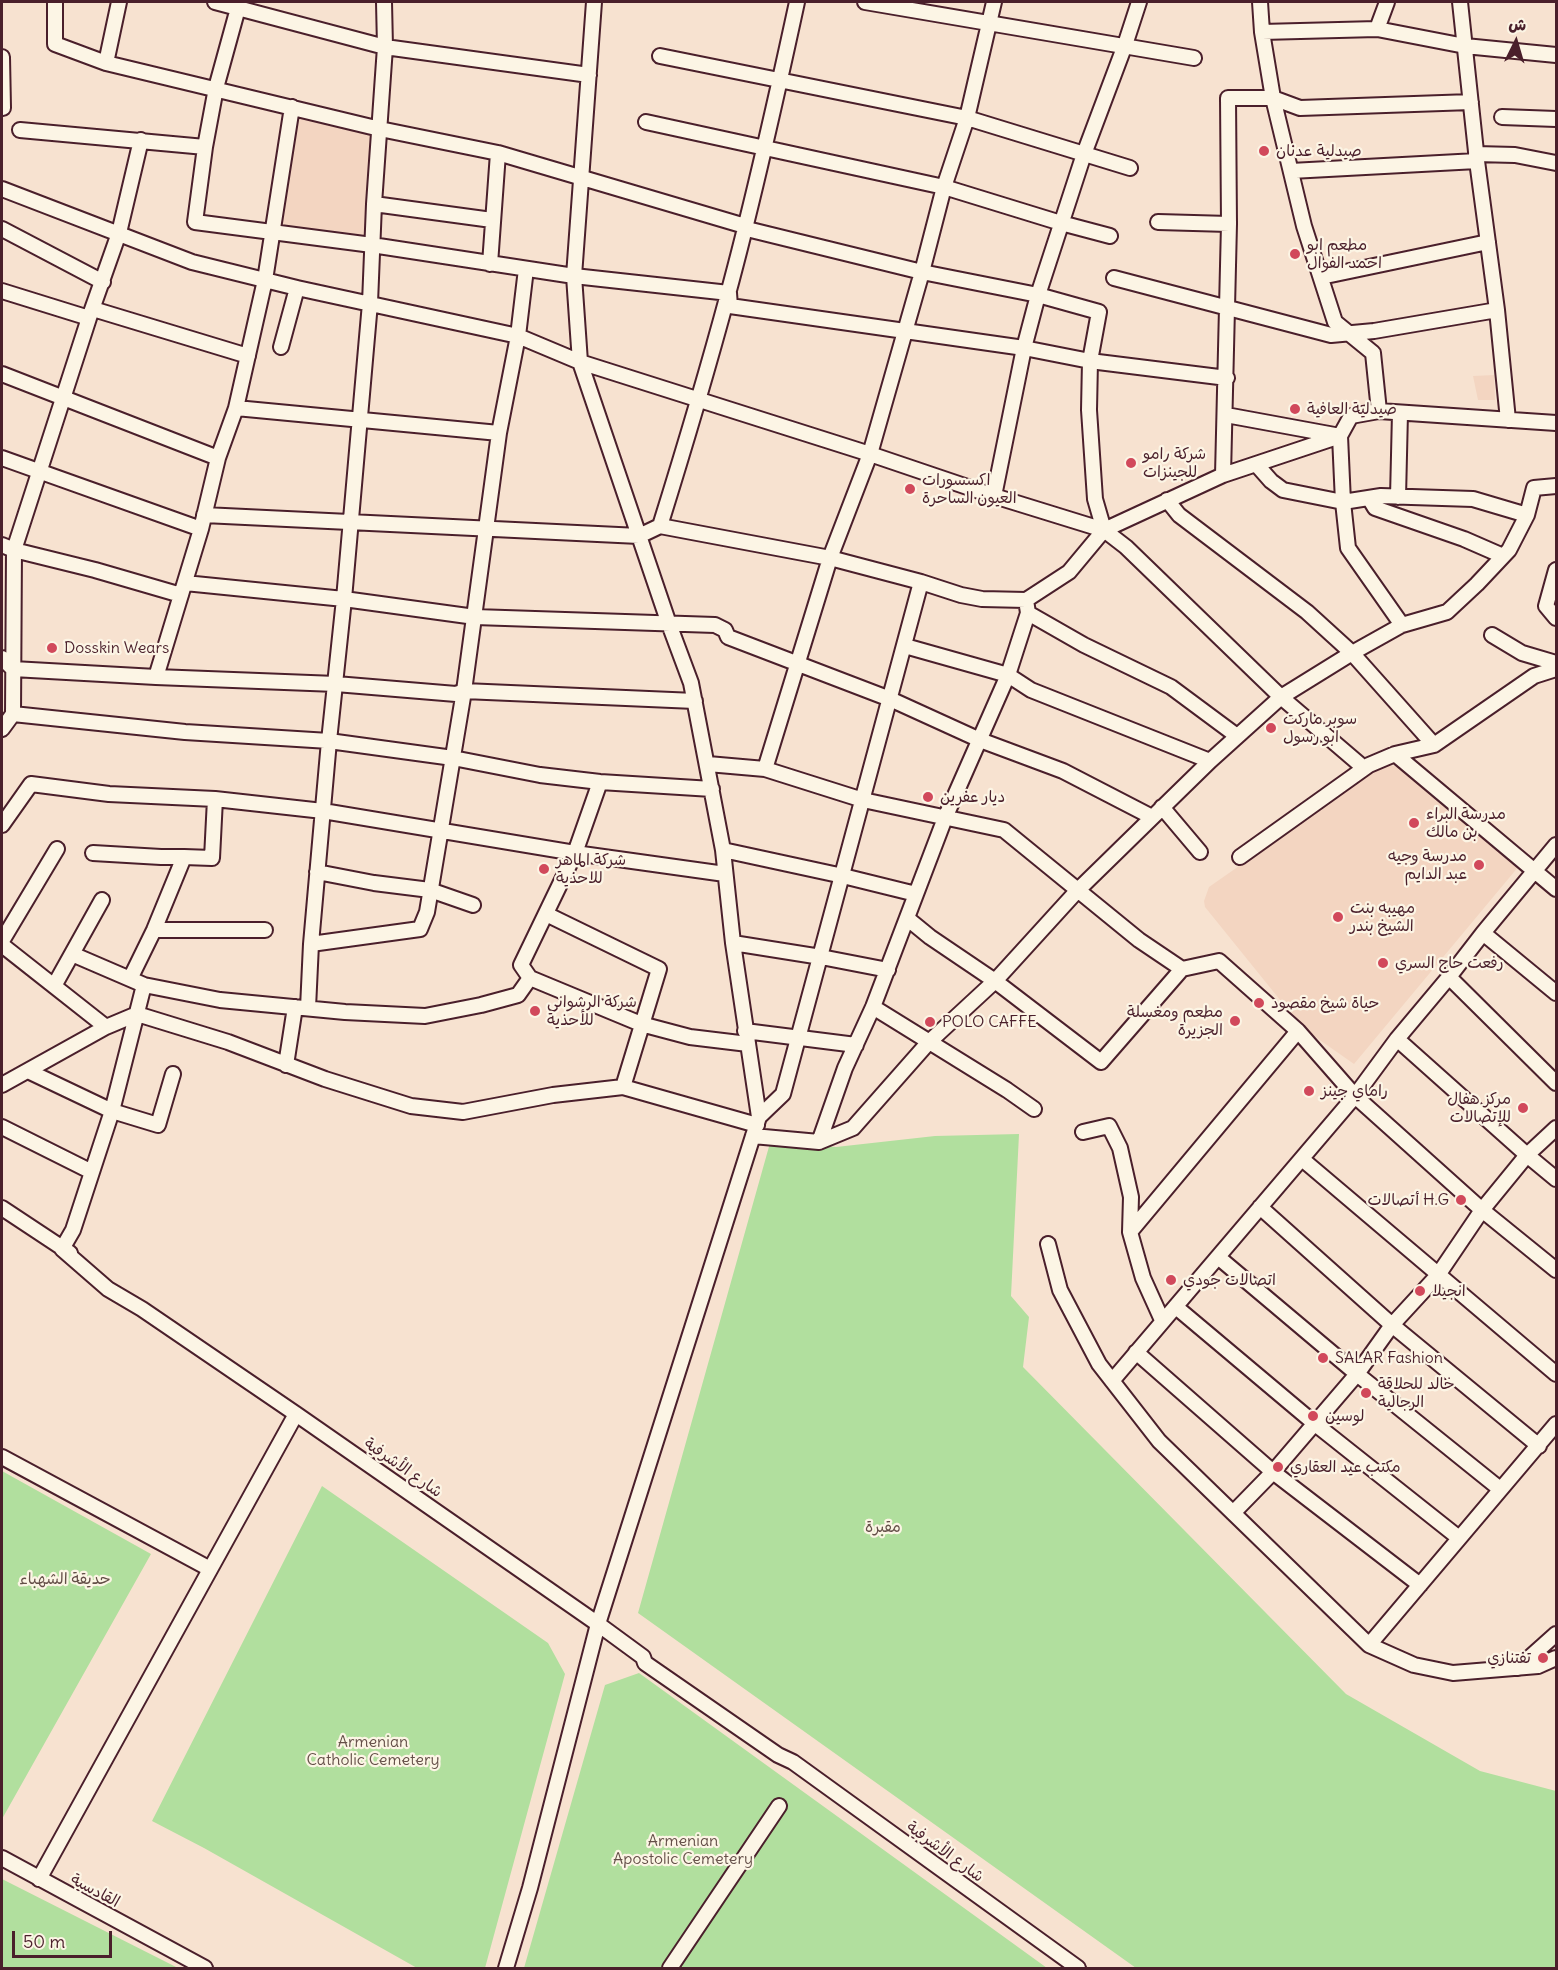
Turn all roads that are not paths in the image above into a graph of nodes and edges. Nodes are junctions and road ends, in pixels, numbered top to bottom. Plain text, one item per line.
1 (55, 2) edge
2 (120, 2) edge
3 (215, 2) edge
4 (384, 2) edge
5 (594, 2) edge
6 (797, 2) edge
7 (865, 2) edge
8 (994, 2) edge
9 (1139, 2) edge
10 (1260, 2) edge
11 (1388, 2) edge
12 (1460, 2) edge
13 (238, 8) junction
14 (989, 23) junction
15 (1377, 29) junction
16 (1262, 32) junction
17 (1125, 45) junction
18 (1465, 46) junction
19 (385, 47) junction
20 (1557, 55) edge
21 (660, 56) dead end
22 (2, 57) edge
23 (1194, 58) dead end
24 (106, 63) junction
25 (589, 75) junction
26 (780, 80) junction
27 (216, 88) junction
28 (1273, 98) junction
29 (1471, 102) junction
30 (292, 107) junction
31 (3, 108) dead end
32 (1502, 117) dead end
33 (967, 118) junction
34 (1557, 119) edge
35 (646, 123) dead end
36 (380, 129) junction
37 (20, 130) dead end
38 (141, 141) junction
39 (205, 147) junction
40 (764, 148) junction
41 (498, 153) junction
42 (1084, 154) junction
43 (1476, 158) junction
44 (1557, 163) edge
45 (1130, 168) dead end
46 (1291, 171) junction
47 (580, 177) junction
48 (944, 187) junction
49 (2, 189) edge
50 (374, 204) junction
51 (492, 220) junction
52 (1158, 222) dead end
53 (1061, 223) junction
54 (1229, 224) junction
55 (745, 226) junction
56 (2, 229) edge
57 (272, 232) junction
58 (119, 233) junction
59 (1110, 236) dead end
60 (1488, 243) junction
61 (372, 245) junction
62 (490, 264) junction
63 (526, 269) junction
64 (922, 272) junction
65 (574, 276) junction
66 (1321, 277) junction
67 (1114, 278) dead end
68 (264, 280) junction
69 (103, 282) junction
70 (297, 288) junction
71 (2, 291) edge
72 (729, 293) junction
73 (1038, 295) junction
74 (370, 303) junction
75 (1228, 307) junction
76 (1497, 310) junction
77 (91, 314) junction
78 (904, 332) junction
79 (1350, 334) junction
80 (518, 336) junction
81 (281, 347) dead end
82 (1024, 348) junction
83 (248, 356) junction
84 (1090, 361) junction
85 (580, 362) junction
86 (2, 374) edge
87 (1227, 378) junction
88 (65, 397) junction
89 (699, 401) junction
90 (236, 408) junction
91 (1379, 411) junction
92 (1400, 412) junction
93 (1226, 415) junction
94 (360, 420) junction
95 (1508, 420) junction
96 (1557, 423) edge
97 (499, 434) junction
98 (1340, 436) junction
99 (870, 454) junction
100 (2, 458) edge
101 (218, 458) junction
102 (1256, 464) junction
103 (39, 472) junction
104 (1223, 475) junction
105 (1557, 486) edge
106 (994, 496) junction
107 (1398, 497) junction
108 (1369, 498) junction
109 (1167, 500) junction
110 (1343, 502) junction
111 (1527, 515) junction
112 (351, 521) junction
113 (202, 522) junction
114 (660, 526) junction
115 (487, 528) junction
116 (1104, 530) junction
117 (639, 536) junction
118 (8, 547) edge
119 (1503, 556) junction
120 (831, 558) junction
121 (1557, 570) edge
122 (921, 582) junction
123 (183, 589) junction
124 (344, 599) junction
125 (1027, 607) junction
126 (475, 617) junction
127 (1557, 618) edge
128 (669, 624) junction
129 (1402, 625) junction
130 (1492, 635) dead end
131 (905, 646) junction
132 (1352, 653) junction
133 (2, 658) edge
134 (798, 663) junction
135 (1557, 663) edge
136 (13, 669) junction
137 (1557, 669) edge
138 (1008, 675) junction
139 (156, 677) junction
140 (336, 684) junction
141 (464, 691) junction
142 (1281, 697) junction
143 (890, 699) junction
144 (695, 700) junction
145 (13, 714) junction
146 (2, 729) edge
147 (1237, 736) junction
148 (980, 740) junction
149 (329, 741) junction
150 (1434, 745) junction
151 (1395, 754) junction
152 (453, 758) junction
153 (1209, 761) junction
154 (708, 764) junction
155 (1364, 768) junction
156 (765, 769) junction
157 (600, 782) junction
158 (712, 789) junction
159 (215, 799) junction
160 (863, 800) junction
161 (323, 811) junction
162 (1157, 812) junction
163 (945, 818) junction
164 (2, 825) edge
165 (440, 830) junction
166 (1557, 845) edge
167 (57, 849) dead end
168 (723, 850) junction
169 (1200, 852) dead end
170 (93, 853) dead end
171 (575, 853) junction
172 (1240, 856) dead end
173 (184, 857) junction
174 (1534, 870) junction
175 (317, 872) junction
176 (725, 874) junction
177 (843, 876) junction
178 (1557, 889) edge
179 (430, 890) junction
180 (1077, 891) junction
181 (916, 894) junction
182 (102, 900) dead end
183 (473, 905) dead end
184 (546, 914) junction
185 (908, 919) junction
186 (154, 930) junction
187 (265, 930) dead end
188 (1483, 933) junction
189 (2, 943) edge
190 (733, 943) junction
191 (311, 944) junction
192 (72, 954) junction
193 (821, 957) junction
194 (1182, 969) junction
195 (888, 970) junction
196 (1449, 977) junction
197 (530, 978) junction
198 (130, 980) junction
199 (995, 981) junction
200 (144, 985) junction
201 (54, 986) junction
202 (1557, 993) edge
203 (873, 1007) junction
204 (301, 1008) junction
205 (137, 1014) junction
206 (641, 1024) junction
207 (106, 1027) junction
208 (1298, 1031) junction
209 (799, 1036) junction
210 (746, 1037) junction
211 (1397, 1039) junction
212 (928, 1042) junction
213 (856, 1045) junction
214 (286, 1065) junction
215 (28, 1071) junction
216 (173, 1074) dead end
217 (1557, 1083) edge
218 (2, 1085) edge
219 (623, 1088) junction
220 (1355, 1096) junction
221 (1034, 1109) dead end
222 (112, 1112) junction
223 (756, 1126) junction
224 (2, 1127) edge
225 (1557, 1128) edge
226 (1083, 1132) dead end
227 (819, 1142) junction
228 (1527, 1155) junction
229 (1302, 1159) junction
230 (92, 1172) junction
231 (1557, 1179) edge
232 (1260, 1207) junction
233 (2, 1208) edge
234 (1482, 1210) junction
235 (1130, 1232) junction
236 (1048, 1244) dead end
237 (62, 1249) junction
238 (1218, 1257) junction
239 (1557, 1270) edge
240 (1438, 1275) junction
241 (1176, 1307) junction
242 (1162, 1320) junction
243 (1392, 1326) junction
244 (1136, 1352) junction
245 (1357, 1374) junction
246 (1557, 1374) edge
247 (1112, 1381) junction
248 (296, 1414) junction
249 (1314, 1423) junction
250 (1557, 1424) edge
251 (1539, 1446) junction
252 (2, 1457) edge
253 (1273, 1472) junction
254 (1500, 1489) junction
255 (1233, 1512) junction
256 (1459, 1538) junction
257 (210, 1569) junction
258 (1420, 1585) junction
259 (598, 1624) junction
260 (1557, 1634) edge
261 (1369, 1645) junction
262 (1557, 1658) edge
263 (1518, 1668) junction
264 (779, 1806) dead end
265 (2, 1858) edge
266 (39, 1879) junction
267 (206, 1968) edge
268 (506, 1968) edge
269 (670, 1968) edge
270 (1078, 1968) edge

1 - 24 street
2 - 24 street
3 - 13 street
4 - 19 street
5 - 25 street
6 - 26 street
7 - 14 street
8 - 14 street
9 - 17 street
10 - 16 street
11 - 15 street
12 - 18 street
13 - 19 street
13 - 27 street
14 - 17 street
14 - 33 street
15 - 16 street
15 - 18 street
16 - 28 street
17 - 23 street
17 - 42 street
18 - 20 street
18 - 29 street
19 - 25 street
19 - 36 street
21 - 26 street
22 - 31 street
24 - 27 street
25 - 47 street
26 - 33 street
26 - 40 street
27 - 30 street
27 - 39 street
28 - 29 street
28 - 46 street
28 - 54 street
29 - 43 street
30 - 36 street
30 - 57 street
32 - 34 street
33 - 42 street
33 - 48 street
35 - 40 street
36 - 41 street
36 - 50 street
37 - 38 street
38 - 39 street
38 - 58 street
39 - 57 street
40 - 48 street
40 - 55 street
41 - 47 street
41 - 51 street
42 - 45 street
42 - 53 street
43 - 44 street
43 - 46 street
43 - 60 street
46 - 66 street
47 - 55 street
47 - 65 street
48 - 53 street
48 - 64 street
49 - 58 street
50 - 51 street
50 - 61 street
51 - 62 street
52 - 54 street
53 - 59 street
53 - 73 street
54 - 75 street
55 - 64 street
55 - 72 street
56 - 69 street
57 - 61 street
57 - 68 street
58 - 68 street
58 - 69 street
60 - 66 street
60 - 76 street
61 - 62 street
61 - 74 street
62 - 63 street
63 - 65 street
63 - 80 street
64 - 73 street
64 - 78 street
65 - 72 street
65 - 85 street
66 - 79 street
67 - 75 street
68 - 70 street
68 - 83 street
69 - 77 street
70 - 74 street
70 - 81 street
71 - 77 street
72 - 78 street
72 - 89 street
73 - 82 street
73 - 84 street
74 - 80 street
74 - 94 street
75 - 79 street
75 - 87 street
76 - 79 street
76 - 95 street
77 - 83 street
77 - 88 street
78 - 82 street
78 - 99 street
79 - 91 street
80 - 85 street
80 - 97 street
82 - 84 street
82 - 106 street
83 - 90 street
84 - 87 street
84 - 116 street
85 - 89 street
85 - 117 street
86 - 88 street
87 - 93 street
88 - 101 street
88 - 103 street
89 - 99 street
89 - 114 street
90 - 94 street
90 - 101 street
91 - 92 street
91 - 98 street
92 - 95 street
92 - 107 street
93 - 98 street
93 - 104 street
94 - 97 street
94 - 112 street
95 - 96 street
97 - 115 street
98 - 102 street
98 - 110 street
99 - 106 street
99 - 120 street
100 - 103 street
101 - 113 street
102 - 104 street
102 - 110 street
103 - 113 street
103 - 118 street
104 - 109 street
105 - 111 street
106 - 116 street
107 - 108 street
107 - 111 street
108 - 110 street
108 - 119 street
109 - 116 street
109 - 132 street
110 - 129 street
111 - 119 street
112 - 113 street
112 - 115 street
112 - 124 street
113 - 123 street
114 - 117 street
114 - 120 street
115 - 117 street
115 - 126 street
116 - 125 street
116 - 142 street
117 - 128 street
118 - 123 street
118 - 136 street
119 - 129 street
120 - 122 street
120 - 134 street
121 - 127 street
122 - 125 street
122 - 131 street
123 - 124 street
123 - 139 street
124 - 126 street
124 - 140 street
125 - 138 street
125 - 147 street
126 - 128 street
126 - 141 street
128 - 134 street
128 - 144 street
129 - 132 street
130 - 135 street
131 - 138 street
131 - 143 street
132 - 142 street
132 - 150 street
133 - 136 street
134 - 143 street
134 - 156 street
136 - 139 street
136 - 145 street
137 - 150 street
138 - 148 street
138 - 153 street
139 - 140 street
140 - 141 street
140 - 149 street
141 - 144 street
141 - 152 street
142 - 147 street
142 - 155 street
143 - 148 street
143 - 160 street
144 - 154 street
145 - 146 street
145 - 149 street
147 - 153 street
148 - 162 street
148 - 163 street
149 - 152 street
149 - 161 street
150 - 151 street
151 - 155 street
151 - 174 street
152 - 157 street
152 - 165 street
153 - 162 street
154 - 156 street
154 - 158 street
155 - 172 street
156 - 160 street
157 - 158 street
157 - 171 street
158 - 168 street
159 - 161 street
159 - 164 street
159 - 173 street
160 - 163 street
160 - 177 street
161 - 165 street
161 - 175 street
162 - 169 street
162 - 180 street
163 - 180 street
163 - 181 street
165 - 171 street
165 - 179 street
166 - 174 street
167 - 189 street
168 - 176 street
168 - 177 street
170 - 173 street
171 - 176 street
171 - 184 street
173 - 186 street
174 - 178 street
174 - 188 street
175 - 179 street
175 - 191 street
176 - 190 street
177 - 181 street
177 - 193 street
179 - 183 street
179 - 191 street
180 - 194 street
180 - 199 street
181 - 185 street
182 - 192 street
184 - 197 street
184 - 206 street
185 - 195 street
185 - 199 street
186 - 187 street
186 - 198 street
188 - 196 street
188 - 202 street
189 - 201 street
190 - 193 street
190 - 210 street
191 - 204 street
192 - 198 street
192 - 201 street
193 - 195 street
193 - 209 street
194 - 199 street
194 - 208 street
195 - 203 street
196 - 211 street
196 - 217 street
197 - 204 street
197 - 206 street
198 - 200 street
199 - 212 street
200 - 204 street
200 - 205 street
201 - 207 street
203 - 212 street
203 - 213 street
204 - 214 street
205 - 207 street
205 - 214 street
205 - 222 street
206 - 210 street
206 - 219 street
207 - 215 street
208 - 220 street
208 - 235 street
209 - 210 street
209 - 213 street
209 - 223 street
210 - 223 street
211 - 220 street
211 - 228 street
212 - 221 street
212 - 227 street
213 - 227 street
214 - 219 street
215 - 218 street
215 - 222 street
216 - 222 street
219 - 223 street
220 - 229 street
220 - 234 street
222 - 230 street
223 - 227 street
223 - 259 street
224 - 230 street
225 - 228 street
226 - 235 street
228 - 231 street
228 - 234 street
229 - 232 street
229 - 240 street
230 - 237 street
232 - 238 street
232 - 243 street
233 - 237 street, شارع الأشرفية
234 - 239 street
234 - 240 street
235 - 242 street
236 - 247 street
237 - 248 street, شارع الأشرفية
238 - 241 street
238 - 245 street
240 - 243 street
240 - 246 street
241 - 242 street
241 - 249 street
242 - 244 street
243 - 245 street
243 - 251 street
244 - 247 street
244 - 253 street
245 - 249 street
245 - 254 street
247 - 255 street
248 - 257 street
248 - 259 street, شارع الأشرفية
249 - 253 street
249 - 256 street
250 - 251 street
251 - 254 street
252 - 257 street
253 - 255 street
253 - 258 street
254 - 256 street
255 - 261 street
256 - 258 street
257 - 266 street
258 - 261 street
259 - 268 street
259 - 270 street, شارع الأشرفية
260 - 263 street
261 - 263 street
262 - 263 street
264 - 269 street
265 - 266 street, القادسية
266 - 267 street, القادسية

